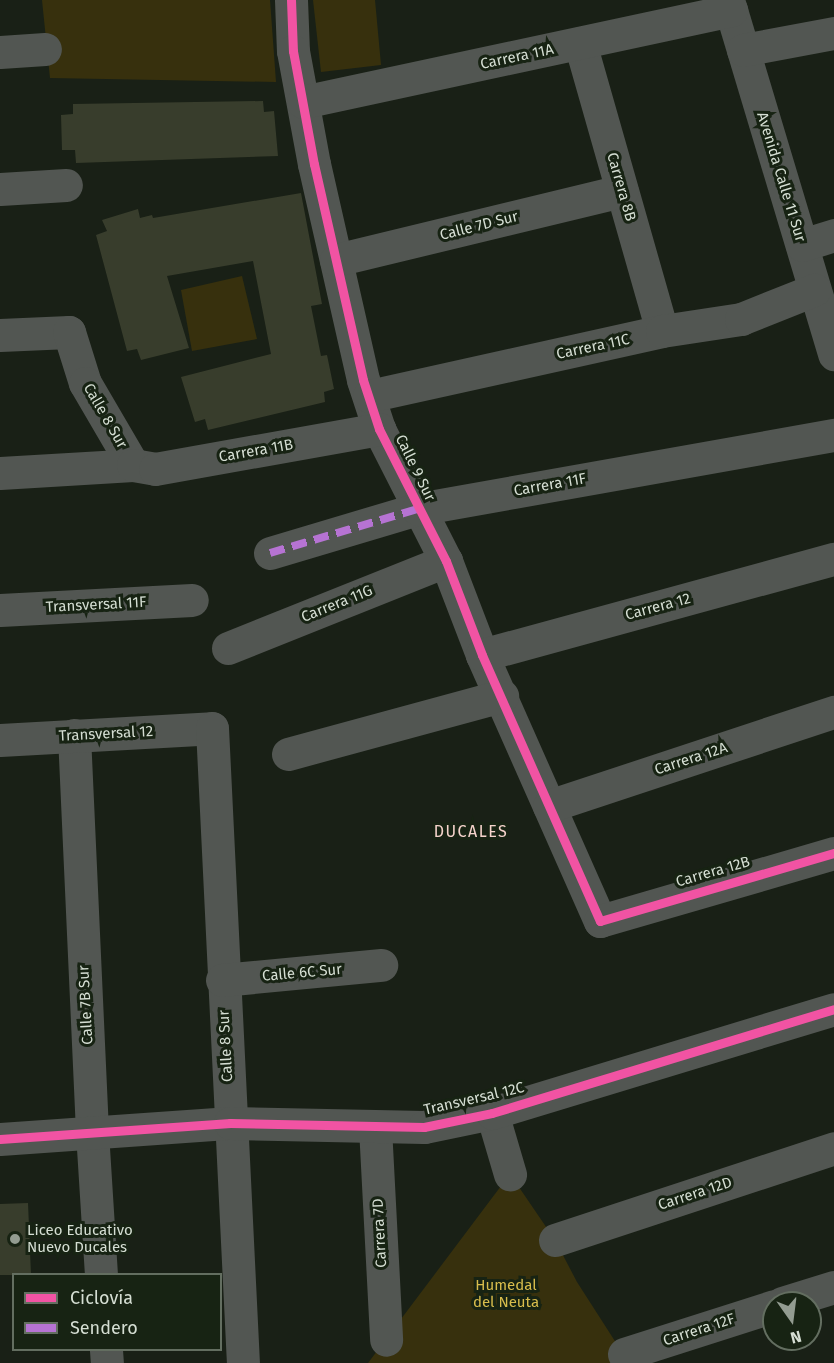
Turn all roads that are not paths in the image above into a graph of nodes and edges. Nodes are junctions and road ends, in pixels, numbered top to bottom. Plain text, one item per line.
1 (291, 0) edge
2 (729, 5) edge
3 (834, 33) edge
4 (580, 44) junction
5 (45, 49) dead end
6 (743, 50) junction
7 (0, 52) edge
8 (303, 102) junction
9 (66, 184) dead end
10 (0, 189) edge
11 (622, 191) junction
12 (834, 235) edge
13 (802, 245) junction
14 (336, 260) junction
15 (814, 290) junction
16 (662, 331) junction
17 (0, 335) edge
18 (834, 354) edge
19 (369, 396) junction
20 (379, 429) junction
21 (834, 435) edge
22 (133, 465) junction
23 (0, 473) edge
24 (417, 509) junction
25 (270, 553) dead end
26 (834, 560) edge
27 (446, 561) junction
28 (192, 600) dead end
29 (0, 610) edge
30 (228, 648) dead end
31 (482, 655) junction
32 (502, 696) junction
33 (834, 712) edge
34 (212, 728) joint
35 (74, 735) junction
36 (0, 740) edge
37 (288, 754) dead end
38 (549, 806) junction
39 (834, 853) edge
40 (600, 921) joint
41 (381, 965) dead end
42 (222, 980) junction
43 (834, 1009) edge
44 (492, 1113) junction
45 (230, 1123) junction
46 (375, 1127) junction
47 (92, 1132) junction
48 (0, 1139) edge
49 (834, 1148) edge
50 (510, 1174) dead end
51 (555, 1240) dead end
52 (101, 1273) edge
53 (762, 1310) edge
54 (386, 1340) dead end
55 (624, 1354) dead end
56 (243, 1363) edge

1 - 8 street, Calle 9 Sur
2 - 4 street, Carrera 11A
2 - 6 street, Avenida Calle 11 Sur
3 - 6 street
4 - 8 street, Carrera 11A
4 - 11 street, Carrera 8B
5 - 7 street
6 - 13 street, Avenida Calle 11 Sur
8 - 14 street, Calle 9 Sur
9 - 10 street
11 - 14 street, Calle 7D Sur
11 - 16 street, Carrera 8B
12 - 13 street
13 - 15 street, Avenida Calle 11 Sur
14 - 19 street, Calle 9 Sur
15 - 16 street, Carrera 11C
15 - 18 street, Avenida Calle 11 Sur
16 - 19 street, Carrera 11C
17 - 22 street, Calle 8 Sur
19 - 20 street, Calle 9 Sur
20 - 22 street, Carrera 11B
20 - 24 street, Calle 9 Sur
21 - 24 street, Carrera 11F
22 - 23 street, Carrera 11B
24 - 25 street, Carrera 11F
24 - 27 street, Calle 9 Sur
26 - 31 street, Carrera 12
27 - 30 street, Carrera 11G
27 - 31 street, Calle 9 Sur
28 - 29 street, Transversal 11F
31 - 32 street, Calle 9 Sur
32 - 37 street
32 - 38 street, Calle 9 Sur
33 - 38 street, Carrera 12A
34 - 35 street, Transversal 12
34 - 42 street, Calle 8 Sur
35 - 36 street, Transversal 12
35 - 47 street, Calle 7B Sur
38 - 40 street, Calle 9 Sur
39 - 40 street, Carrera 12B
41 - 42 street, Calle 6C Sur
42 - 45 street, Calle 8 Sur
43 - 44 street, Transversal 12C
44 - 46 street, Transversal 12C
44 - 50 street
45 - 46 street, Transversal 12C
45 - 47 street, Transversal 12C
45 - 56 street, Calle 8 Sur
46 - 54 street, Carrera 7D
47 - 48 street, Transversal 12C
47 - 52 street, Calle 7B Sur
49 - 51 street, Carrera 12D
53 - 55 street, Carrera 12F

